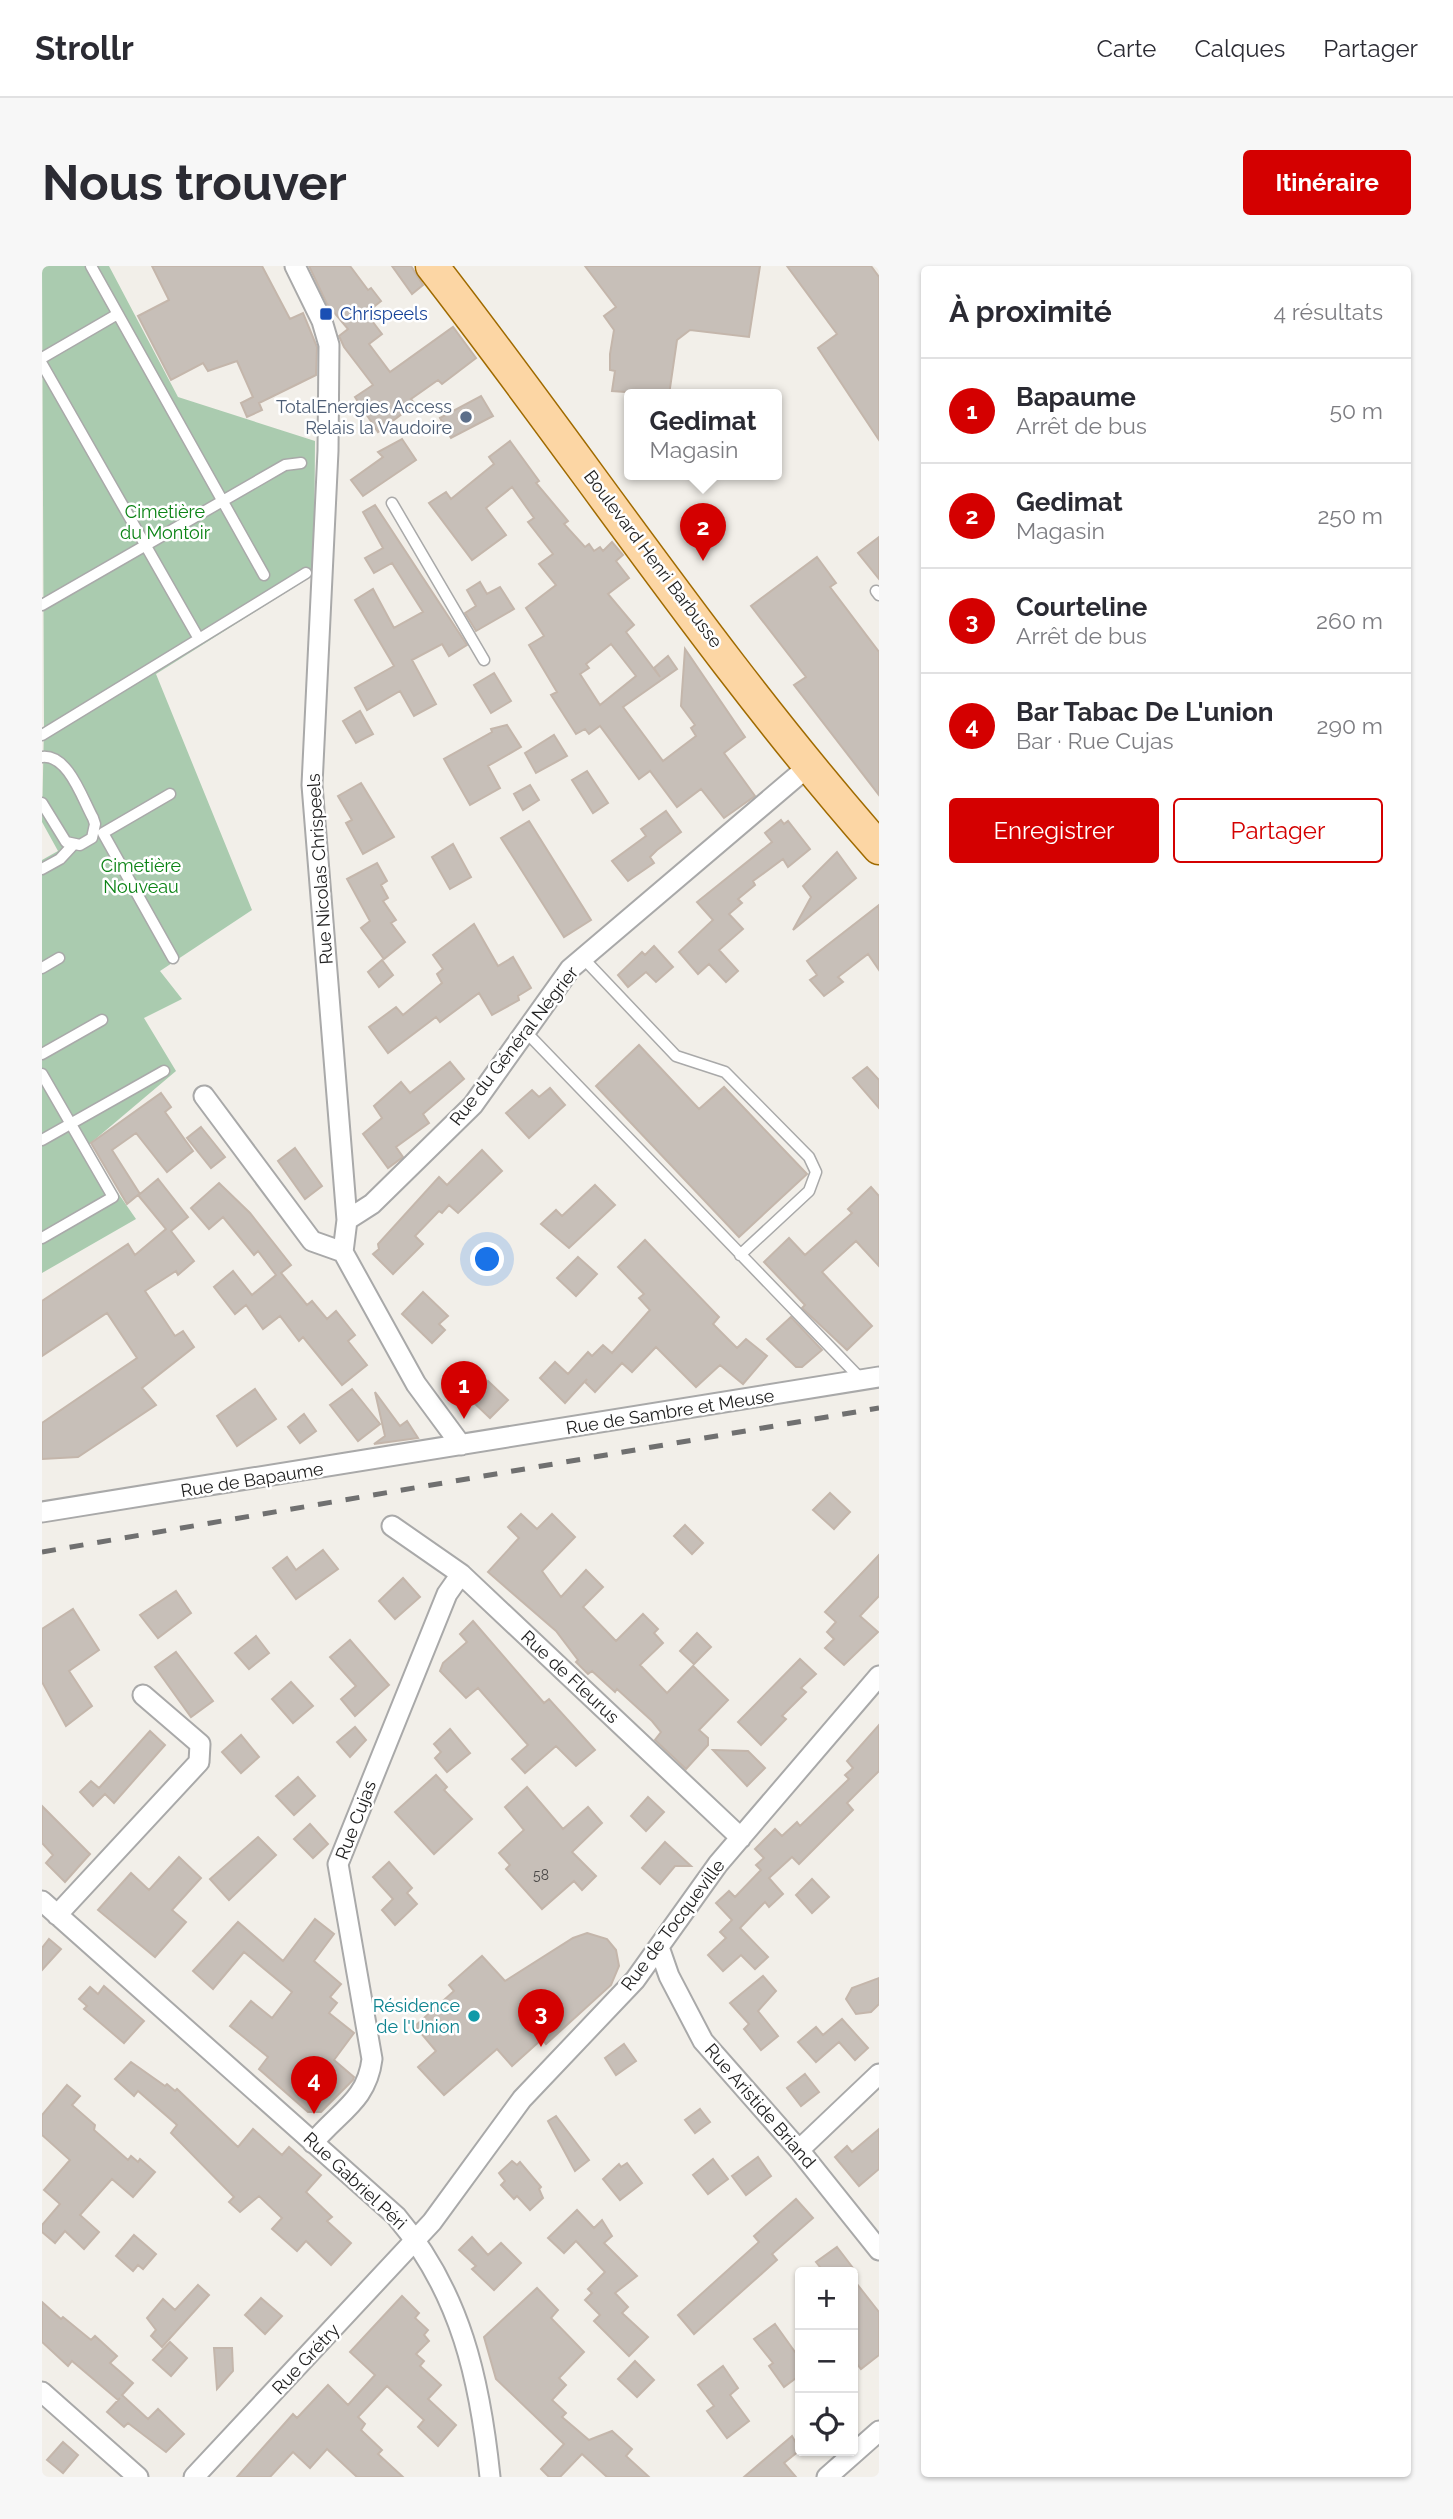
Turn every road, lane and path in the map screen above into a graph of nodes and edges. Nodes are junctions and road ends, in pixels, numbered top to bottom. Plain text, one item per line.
1 (91, 266) edge
2 (295, 266) edge
3 (432, 266) edge
4 (451, 266) edge
5 (116, 315) junction
6 (42, 358) edge
7 (42, 363) edge
8 (301, 463) dead end
9 (222, 501) junction
10 (391, 503) dead end
11 (145, 544) junction
12 (306, 573) dead end
13 (264, 575) dead end
14 (42, 605) edge
15 (199, 639) junction
16 (484, 660) dead end
17 (42, 735) edge
18 (42, 757) edge
19 (810, 765) junction
20 (170, 794) dead end
21 (42, 803) edge
22 (879, 823) edge
23 (99, 832) junction
24 (72, 845) junction
25 (879, 848) edge
26 (42, 869) edge
27 (59, 958) dead end
28 (173, 958) dead end
29 (583, 958) junction
30 (42, 968) edge
31 (102, 1020) dead end
32 (526, 1031) junction
33 (42, 1054) edge
34 (164, 1071) dead end
35 (42, 1074) edge
36 (204, 1096) dead end
37 (71, 1124) junction
38 (42, 1140) edge
39 (347, 1220) junction
40 (42, 1238) edge
41 (343, 1252) junction
42 (740, 1255) junction
43 (870, 1379) edge
44 (461, 1445) junction
45 (42, 1512) edge
46 (392, 1526) dead end
47 (461, 1574) junction
48 (879, 1676) edge
49 (143, 1695) dead end
50 (741, 1838) junction
51 (42, 1901) edge
52 (57, 1915) junction
53 (660, 1950) junction
54 (879, 2074) edge
55 (313, 2143) junction
56 (799, 2150) junction
57 (417, 2241) junction
58 (879, 2250) edge
59 (42, 2392) edge
60 (879, 2431) edge
61 (138, 2477) edge
62 (194, 2477) edge
63 (490, 2477) edge
64 (827, 2477) edge

1 - 5 lane
2 - 39 street, Rue Nicolas Chrispeels
3 - 19 main road, Boulevard Henri Barbusse
4 - 22 main road, Boulevard Henri Barbusse
5 - 6 lane
5 - 9 lane
7 - 11 lane
8 - 9 lane
9 - 11 lane
9 - 13 lane
10 - 16 lane
11 - 14 lane
11 - 15 lane
12 - 15 lane
15 - 17 lane
18 - 23 lane
19 - 25 main road, Boulevard Henri Barbusse
19 - 29 street, Rue du Général Négrier
20 - 23 lane
21 - 24 lane
23 - 24 lane
23 - 28 lane
24 - 26 lane
27 - 30 lane
29 - 32 street, Rue du Général Négrier
29 - 42 lane
31 - 33 lane
32 - 39 street, Rue du Général Négrier
32 - 42 lane
34 - 37 lane
35 - 37 lane
36 - 41 street
37 - 38 lane
37 - 40 lane
39 - 41 street, Rue Nicolas Chrispeels
41 - 44 street
42 - 43 lane
43 - 44 street, Rue de Sambre et Meuse
44 - 45 street, Rue de Bapaume
46 - 47 street, Rue de Fleurus
47 - 50 street, Rue de Fleurus
47 - 55 street, Rue Cujas
48 - 50 street, Rue de Tocqueville
49 - 52 street
50 - 53 street, Rue de Tocqueville
51 - 52 street, Rue Gabriel Péri
52 - 55 street, Rue Gabriel Péri
53 - 56 street, Rue Aristide Briand
53 - 57 street, Rue de Tocqueville
54 - 56 street
55 - 57 street, Rue Gabriel Péri
56 - 58 street, Rue Aristide Briand
57 - 62 street, Rue Grétry
57 - 63 street, Rue Gabriel Péri
59 - 61 street
60 - 64 street

